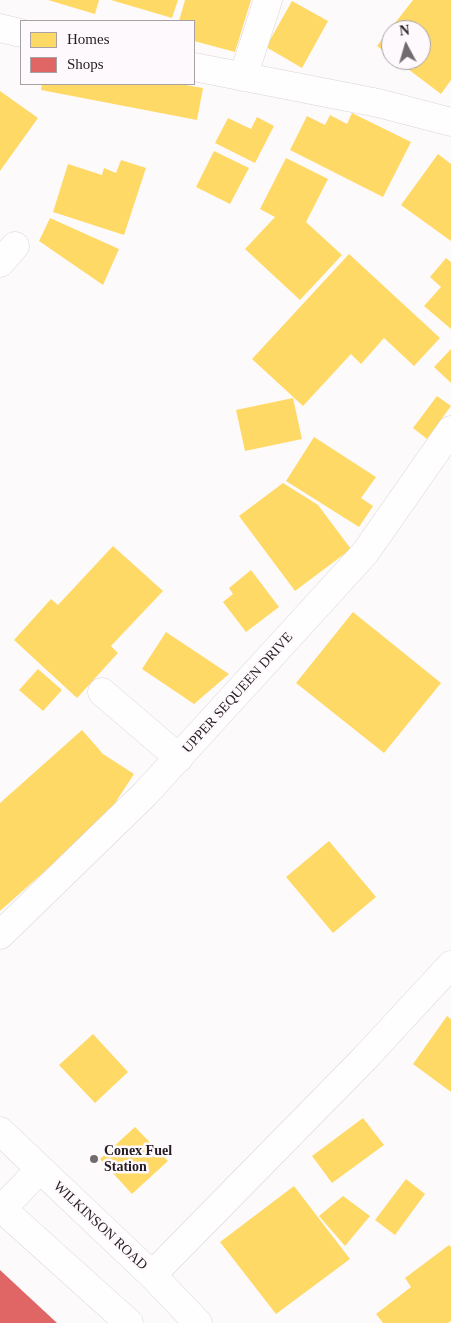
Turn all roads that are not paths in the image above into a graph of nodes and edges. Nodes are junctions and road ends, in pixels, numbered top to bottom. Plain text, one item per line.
1 (268, 0) edge
2 (0, 28) edge
3 (20, 32) edge
4 (195, 67) edge
5 (244, 77) junction
6 (451, 122) edge
7 (451, 430) edge
8 (102, 692) dead end
9 (178, 758) junction
10 (0, 935) edge
11 (451, 965) edge
12 (0, 1131) edge
13 (40, 1169) junction
14 (1, 1208) edge
15 (152, 1275) junction
16 (129, 1323) edge
17 (198, 1323) edge

1 - 5 street
2 - 3 street
4 - 5 street
5 - 6 street
7 - 9 street, UPPER SEQUEEN DRIVE
8 - 9 street
9 - 10 street, UPPER SEQUEEN DRIVE
11 - 15 street
12 - 13 street, WILKINSON ROAD
13 - 14 street
13 - 15 street, WILKINSON ROAD
14 - 16 street
15 - 17 street, WILKINSON ROAD

